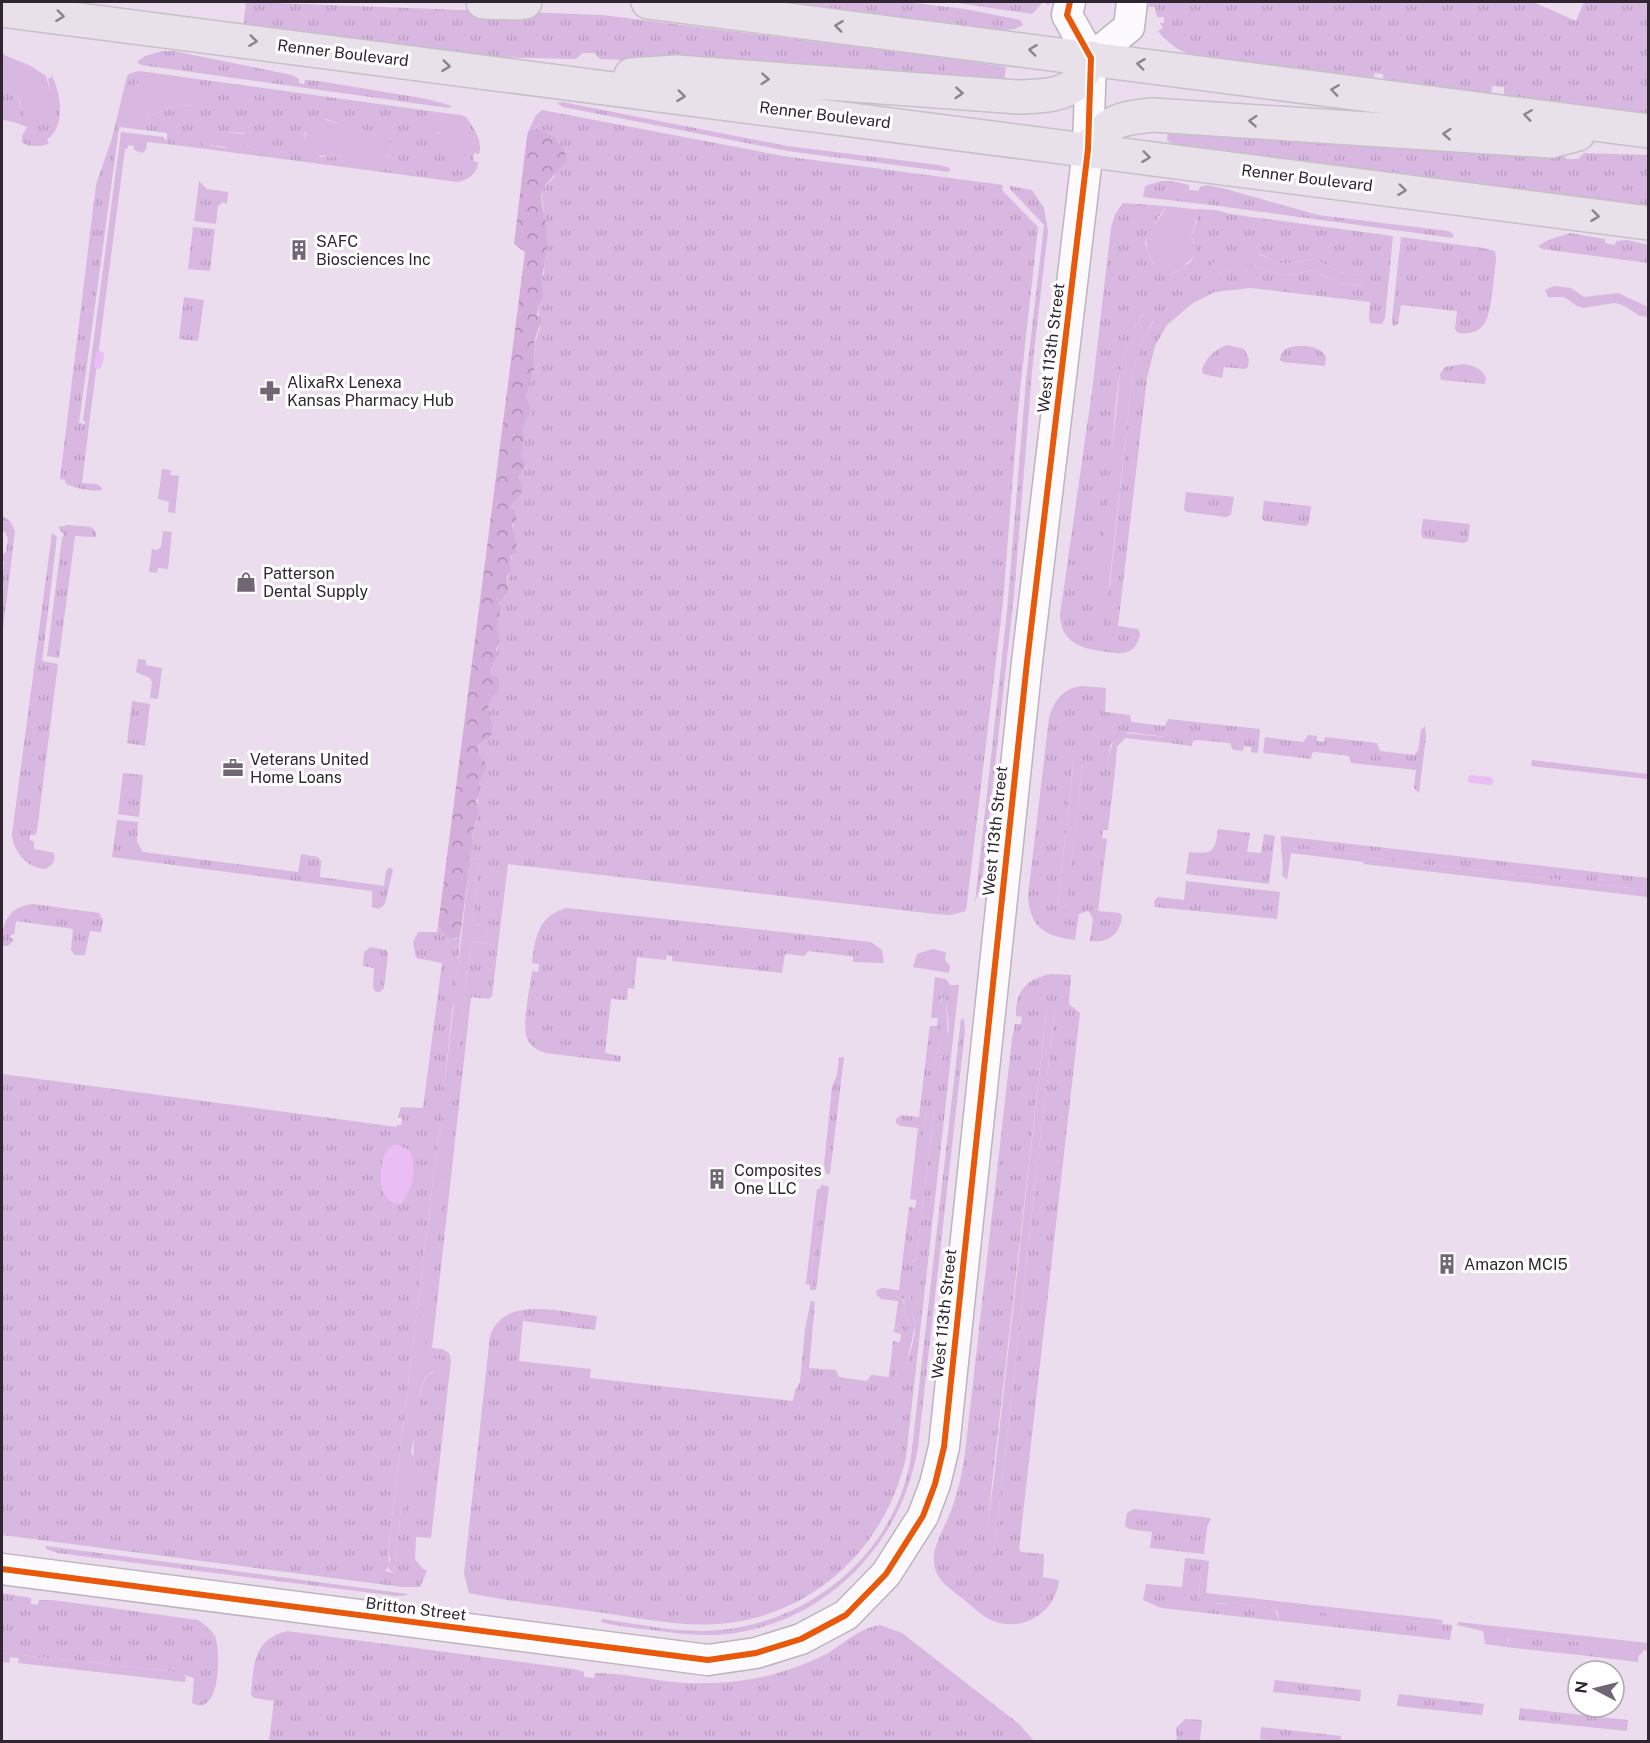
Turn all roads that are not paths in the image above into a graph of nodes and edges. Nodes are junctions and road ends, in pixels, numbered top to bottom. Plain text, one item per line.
1 (483, 2) edge
2 (525, 2) edge
3 (648, 2) edge
4 (1070, 2) edge
5 (1132, 2) edge
6 (2, 10) edge
7 (106, 11) edge
8 (1090, 58) junction
9 (560, 81) junction
10 (1609, 126) junction
11 (1648, 131) edge
12 (1088, 149) junction
13 (1648, 223) edge
14 (2, 1569) edge
15 (824, 1627) joint

1 - 2 main road
8 -> 3 main road
4 - 8 street, West 113th Street
5 - 8 street
6 -> 7 main road, Renner Boulevard
7 -> 9 main road, Renner Boulevard
9 -> 8 main road
10 -> 8 main road
8 - 12 street, West 113th Street
9 -> 12 main road, Renner Boulevard
10 - 11 main road
10 -> 12 main road
12 -> 13 main road, Renner Boulevard
12 - 15 street, West 113th Street
14 - 15 street, Britton Street

